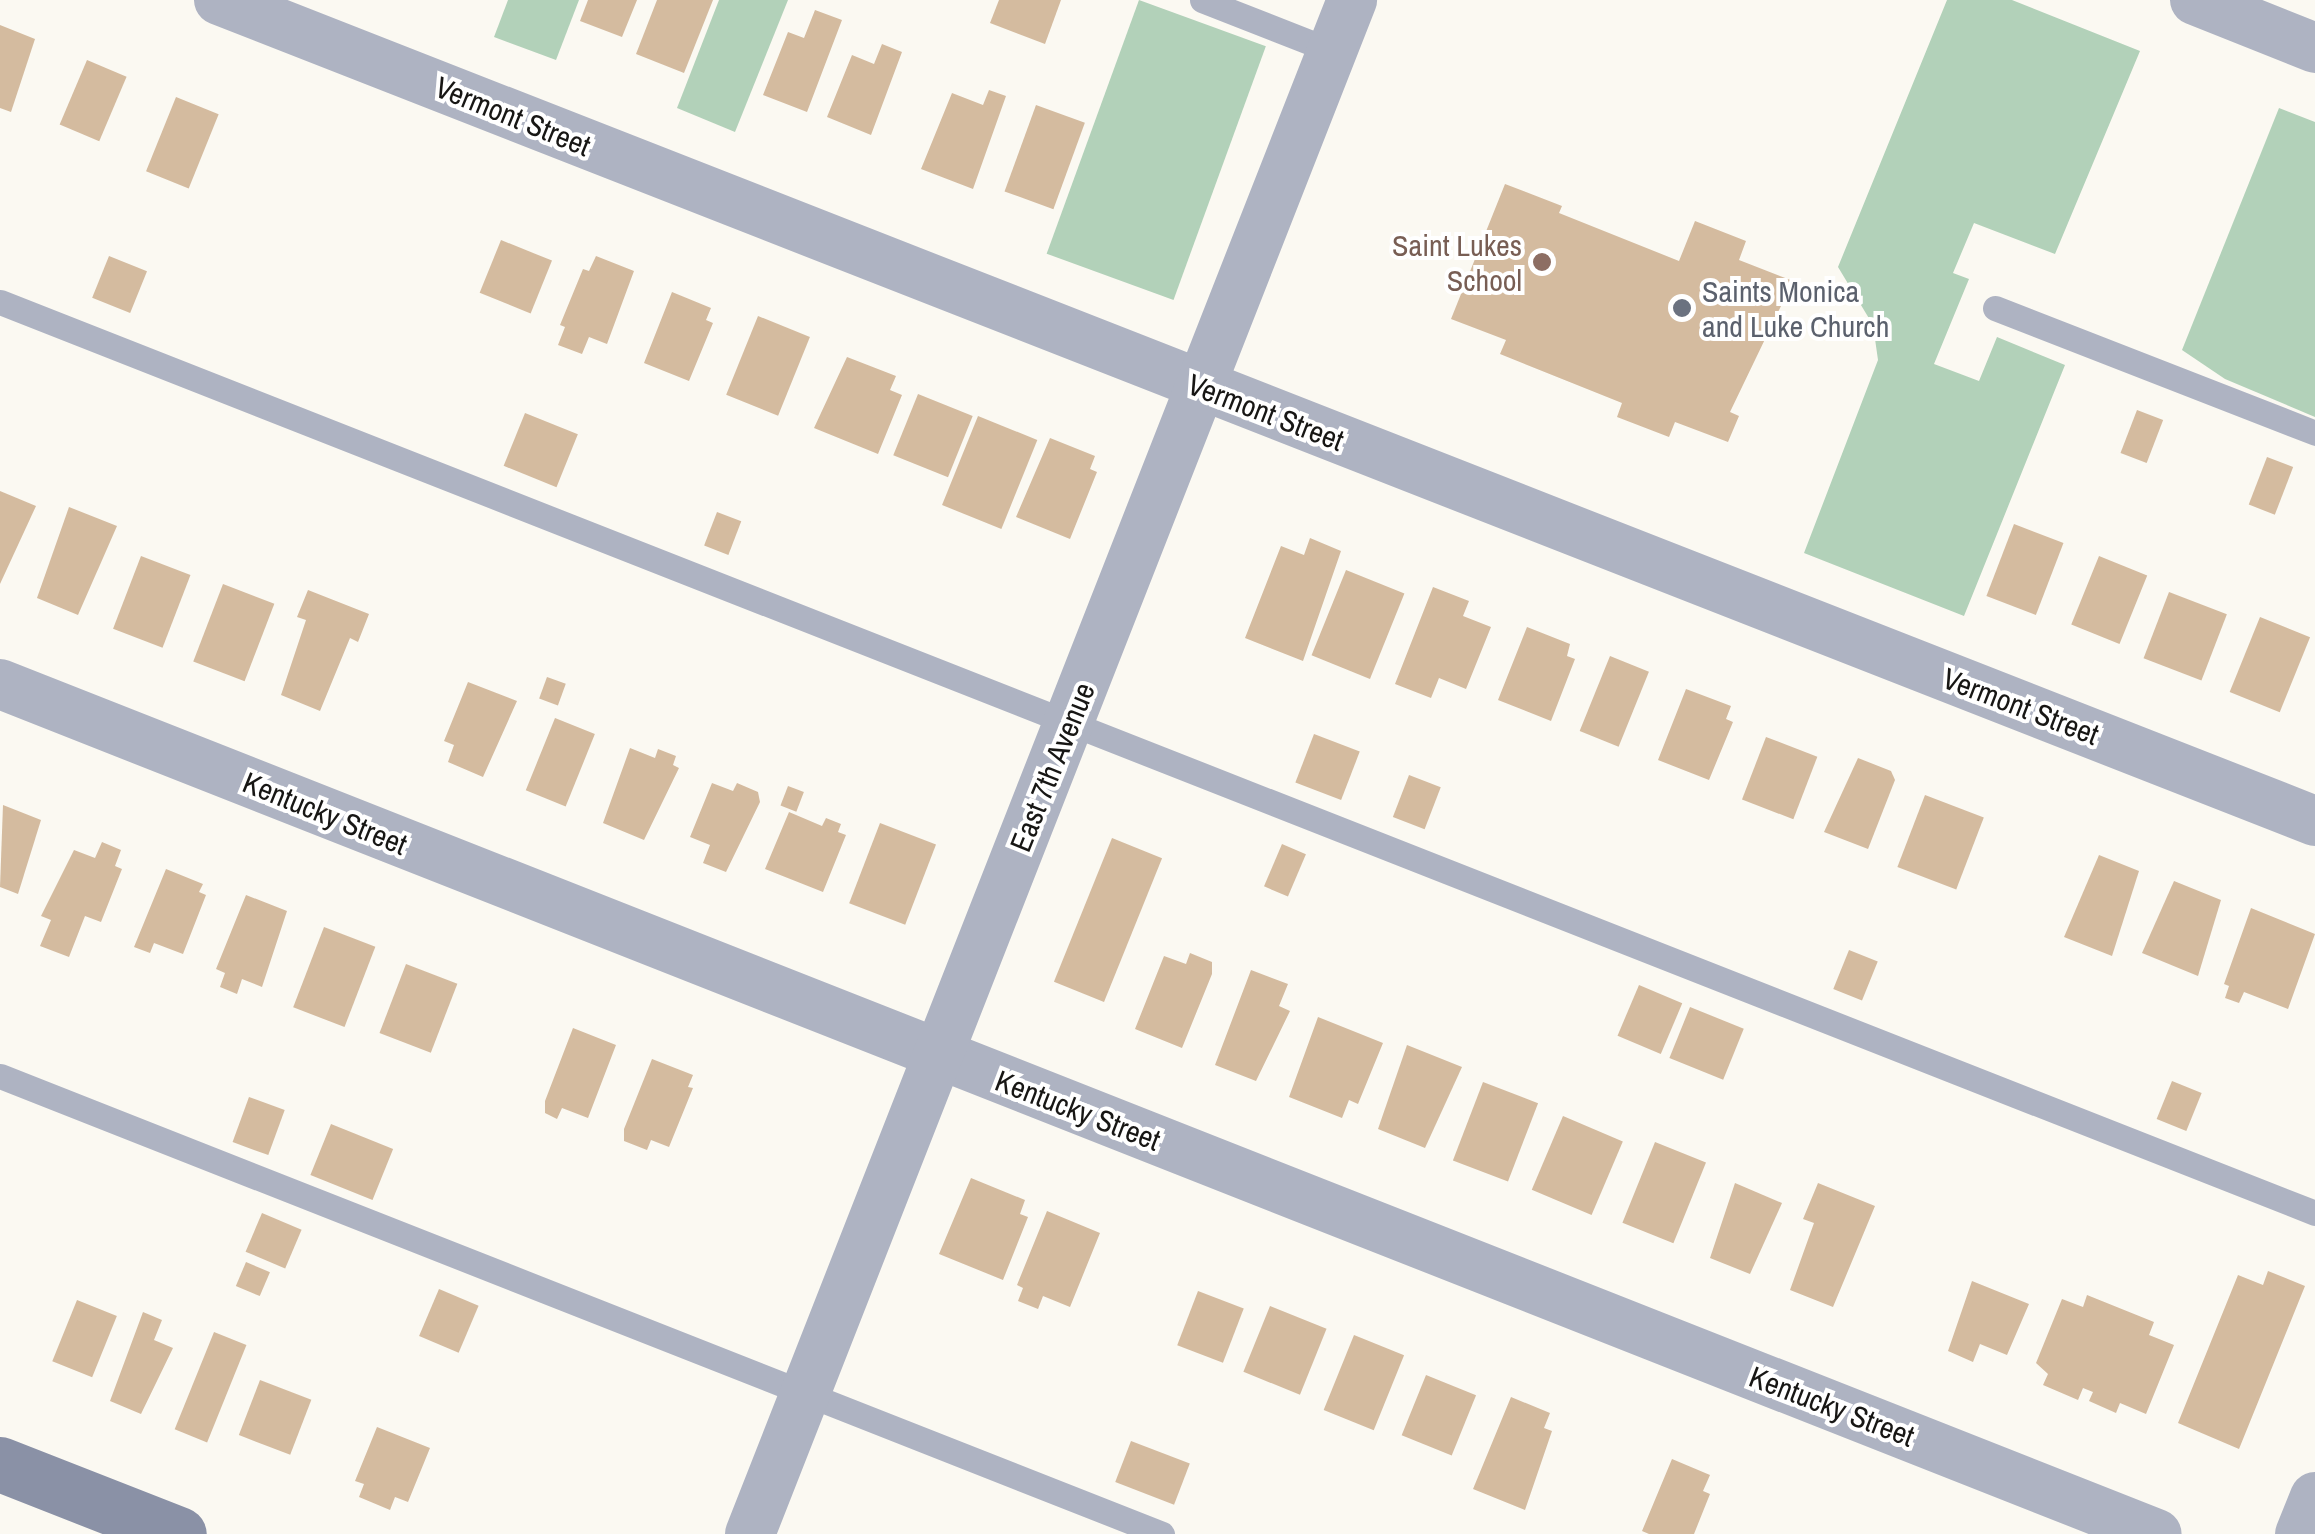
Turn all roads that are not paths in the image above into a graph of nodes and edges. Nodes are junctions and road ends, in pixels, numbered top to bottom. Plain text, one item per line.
1 (219, 0) edge
2 (1202, 0) edge
3 (1352, 0) edge
4 (2195, 0) edge
5 (2315, 48) edge
6 (1332, 51) junction
7 (0, 302) edge
8 (1995, 308) dead end
9 (1202, 387) junction
10 (2315, 433) edge
11 (0, 684) edge
12 (1069, 723) junction
13 (2315, 821) edge
14 (937, 1055) junction
15 (0, 1076) edge
16 (2315, 1213) edge
17 (806, 1393) junction
18 (0, 1464) edge
19 (2315, 1497) edge
20 (180, 1534) edge
21 (750, 1534) edge
22 (1162, 1534) edge
23 (2157, 1534) edge
24 (2300, 1534) edge

1 - 9 street, Vermont Street
2 - 6 lane
3 - 6 street, East 7th Avenue
4 - 5 street
6 - 9 street, East 7th Avenue
7 - 12 lane
8 - 10 lane
9 - 12 street, East 7th Avenue
9 - 13 street, Vermont Street
11 - 14 street, Kentucky Street
12 - 14 street, East 7th Avenue
12 - 16 lane
14 - 17 street, East 7th Avenue
14 - 23 street, Kentucky Street
15 - 17 lane
17 - 21 street, East 7th Avenue
17 - 22 lane
18 - 20 main road
19 - 24 street

